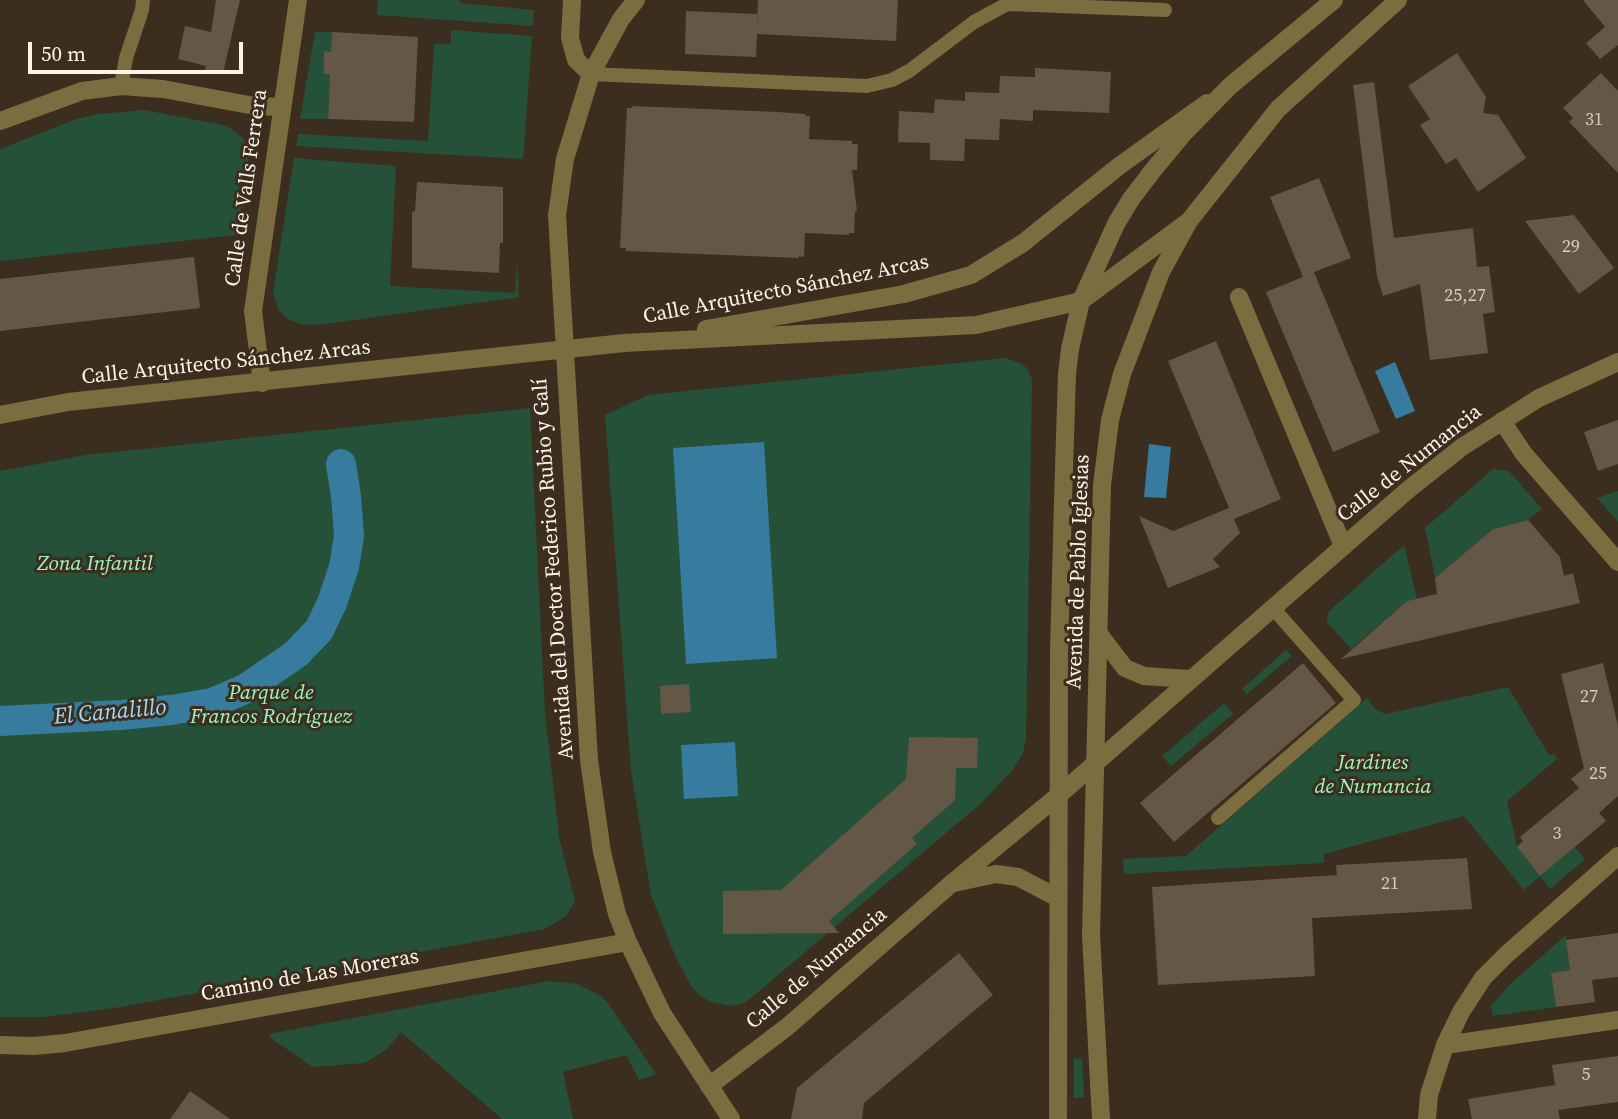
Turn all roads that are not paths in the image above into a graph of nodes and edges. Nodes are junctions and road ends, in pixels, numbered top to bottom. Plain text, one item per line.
1 (144, 0) edge
2 (298, 0) edge
3 (572, 0) edge
4 (636, 0) edge
5 (1334, 0) edge
6 (1398, 0) edge
7 (1165, 10) dead end
8 (591, 74) junction
9 (121, 86) junction
10 (1230, 86) junction
11 (282, 106) junction
12 (0, 121) edge
13 (1189, 221) junction
14 (1239, 297) dead end
15 (1081, 301) junction
16 (624, 343) junction
17 (1618, 362) edge
18 (261, 383) junction
19 (0, 415) edge
20 (1502, 421) junction
21 (1343, 546) junction
22 (1618, 562) edge
23 (1272, 607) junction
24 (1099, 634) junction
25 (1190, 679) junction
26 (1096, 761) junction
27 (1059, 794) junction
28 (1218, 818) dead end
29 (1618, 856) edge
30 (951, 884) junction
31 (1058, 898) junction
32 (628, 942) junction
33 (1618, 1020) edge
34 (0, 1045) edge
35 (1444, 1045) junction
36 (709, 1086) junction
37 (731, 1119) edge
38 (1058, 1119) edge
39 (1101, 1119) edge
40 (1427, 1119) edge

1 - 9 lane
2 - 11 street, Calle de Valls Ferrera
3 - 8 street
4 - 8 street, Avenida del Doctor Federico Rubio y Galí
5 - 10 street, Avenida de Pablo Iglesias
6 - 13 street, Avenida de Pablo Iglesias
7 - 8 lane
8 - 32 street, Avenida del Doctor Federico Rubio y Galí
9 - 11 street
9 - 12 street
10 - 15 street, Avenida de Pablo Iglesias
10 - 16 street, Calle Arquitecto Sánchez Arcas
11 - 18 street, Calle de Valls Ferrera
13 - 15 street, Calle Arquitecto Sánchez Arcas
13 - 24 street, Avenida de Pablo Iglesias
14 - 21 street, Calle de Numancia
15 - 16 street, Calle Arquitecto Sánchez Arcas
15 - 27 street, Avenida de Pablo Iglesias
16 - 18 street, Calle Arquitecto Sánchez Arcas
17 - 20 street, Calle de Numancia
18 - 19 street, Calle Arquitecto Sánchez Arcas
20 - 21 street, Calle de Numancia
20 - 22 street
21 - 23 street, Calle de Numancia
23 - 25 street, Calle de Numancia
23 - 28 lane
24 - 25 street
24 - 26 street, Avenida de Pablo Iglesias
25 - 26 street, Calle de Numancia
26 - 27 street, Calle de Numancia
26 - 39 street, Avenida de Pablo Iglesias
27 - 30 street, Calle de Numancia
27 - 31 street, Avenida de Pablo Iglesias
29 - 35 street
30 - 31 street, Calle de Numancia
30 - 36 street, Calle de Numancia
31 - 38 street, Avenida de Pablo Iglesias
32 - 34 street, Camino de Las Moreras
32 - 36 street, Avenida del Doctor Federico Rubio y Galí
33 - 35 street
35 - 40 street
36 - 37 street, Avenida del Doctor Federico Rubio y Galí

